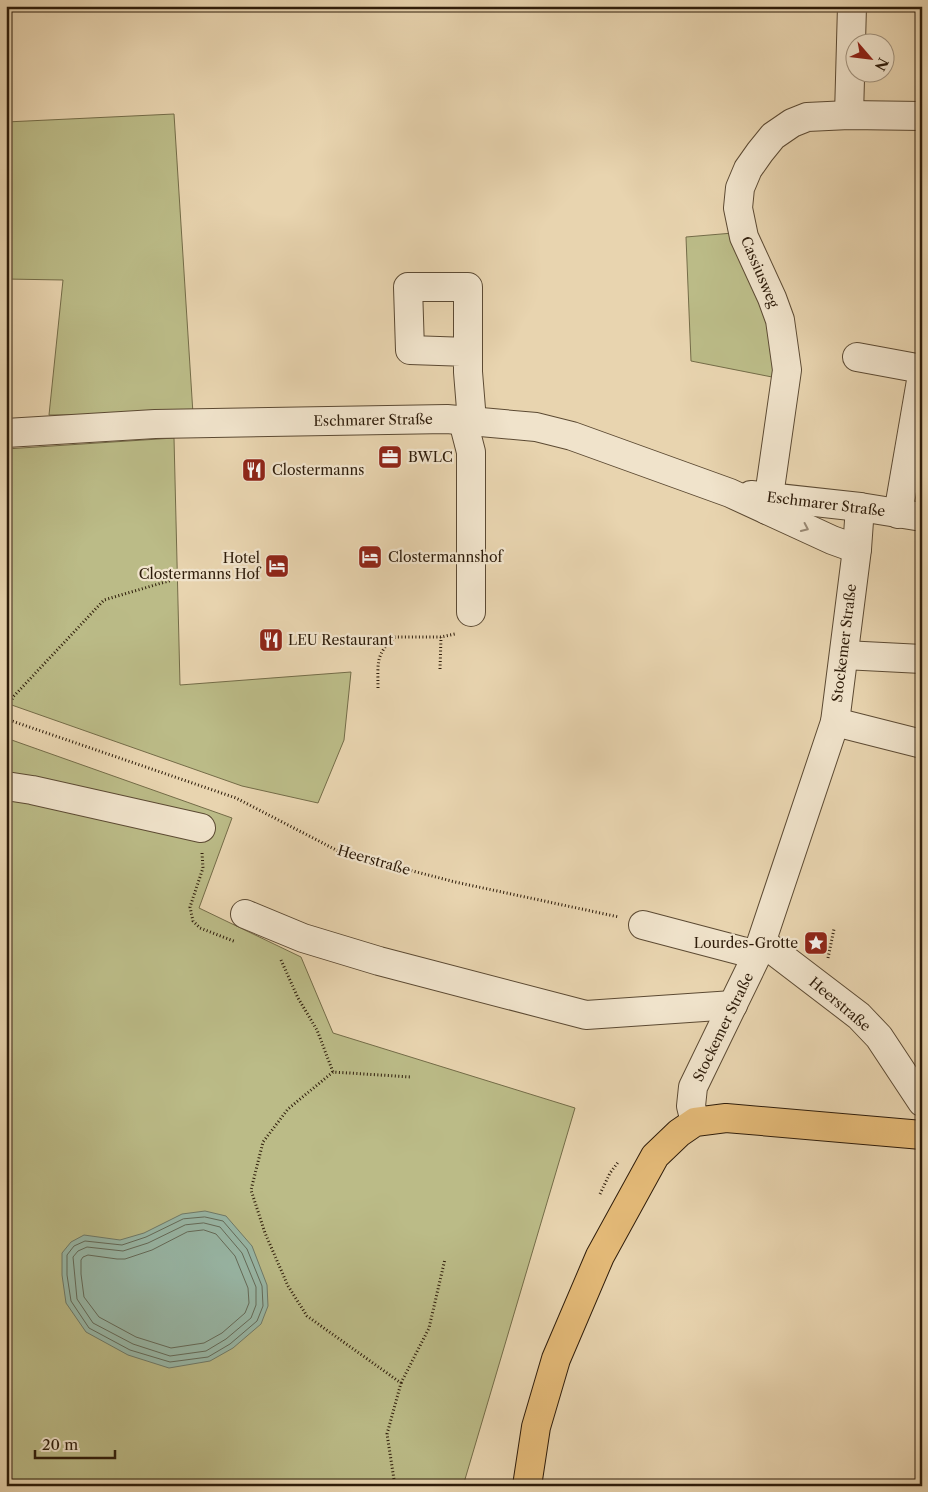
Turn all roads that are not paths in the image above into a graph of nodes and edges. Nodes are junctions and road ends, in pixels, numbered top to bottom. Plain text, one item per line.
1 (852, 6) edge
2 (849, 115) junction
3 (922, 116) edge
4 (468, 352) dead end
5 (857, 357) dead end
6 (922, 369) edge
7 (922, 375) edge
8 (468, 421) junction
9 (6, 433) edge
10 (768, 503) junction
11 (860, 507) junction
12 (910, 515) edge
13 (856, 549) junction
14 (471, 612) road end
15 (844, 655) junction
16 (922, 659) edge
17 (835, 722) junction
18 (922, 744) edge
19 (6, 786) edge
20 (201, 828) road end
21 (245, 914) dead end
22 (643, 925) road end
23 (759, 949) junction
24 (733, 1005) junction
25 (922, 1102) edge
26 (695, 1122) junction
27 (922, 1135) edge
28 (527, 1486) edge

1 - 2 street
2 - 3 street, Cassiusweg
2 - 10 street, Cassiusweg
4 - 8 street
5 - 6 street
7 - 12 street
8 - 9 street, Eschmarer Straße
8 - 10 street, Eschmarer Straße
8 - 14 street
10 - 11 street, Eschmarer Straße
10 -> 13 street, Eschmarer Straße
11 - 12 street, Eschmarer Straße
11 - 13 street, Stockemer Straße
13 - 15 street, Stockemer Straße
15 - 16 street
15 - 17 street, Stockemer Straße
17 - 18 street
17 - 23 street, Stockemer Straße
19 - 20 street
21 - 24 street
22 - 23 street, Heerstraße
23 - 24 street, Stockemer Straße
23 - 25 street, Heerstraße
24 - 26 street, Stockemer Straße
26 - 27 main road
26 - 28 main road

